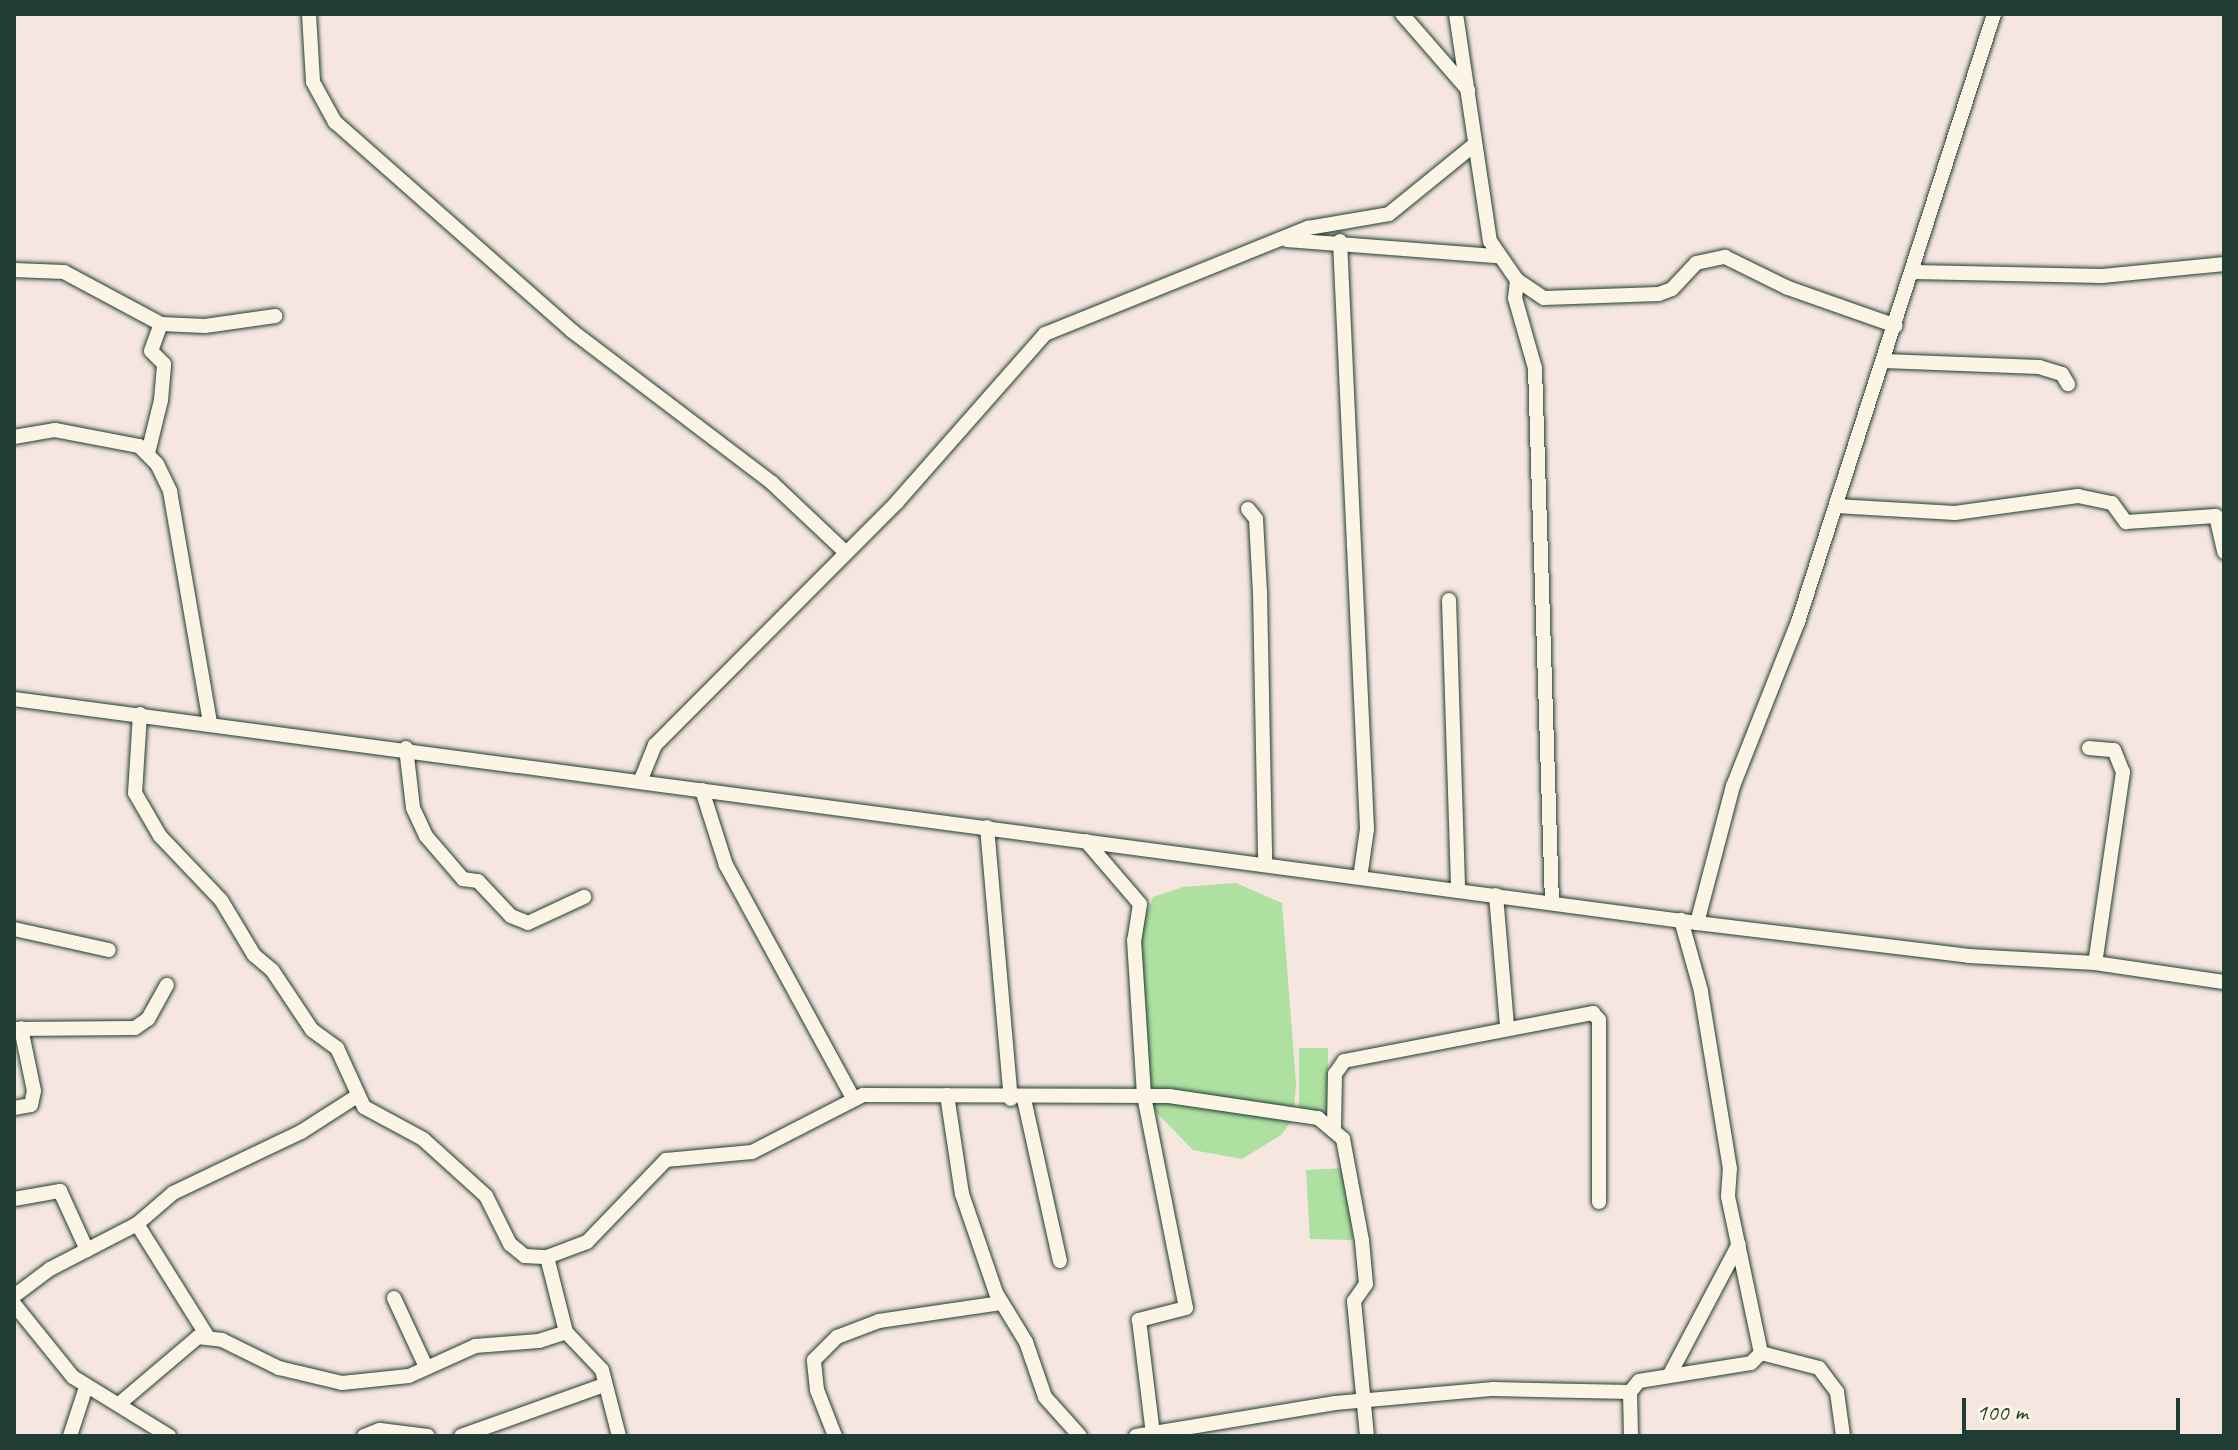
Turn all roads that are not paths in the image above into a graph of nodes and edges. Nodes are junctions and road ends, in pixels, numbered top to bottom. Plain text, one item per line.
1 (309, 14) edge
2 (1402, 14) edge
3 (1456, 14) edge
4 (1994, 14) edge
5 (1468, 91) junction
6 (1475, 144) junction
7 (1340, 241) junction
8 (1273, 242) junction
9 (1497, 256) junction
10 (2224, 264) edge
11 (14, 270) edge
12 (1914, 272) junction
13 (1517, 280) junction
14 (275, 316) dead end
15 (161, 324) junction
16 (1896, 326) junction
17 (1884, 361) junction
18 (2068, 384) dead end
19 (14, 437) edge
20 (148, 453) junction
21 (1836, 506) junction
22 (1248, 509) dead end
23 (843, 550) junction
24 (2224, 552) edge
25 (1449, 600) dead end
26 (14, 699) edge
27 (140, 714) junction
28 (210, 723) junction
29 (406, 748) junction
30 (2089, 748) dead end
31 (640, 782) junction
32 (702, 790) junction
33 (987, 827) junction
34 (1086, 841) junction
35 (1265, 863) junction
36 (1360, 878) junction
37 (1458, 891) junction
38 (1496, 895) junction
39 (584, 897) dead end
40 (1552, 902) junction
41 (1681, 920) junction
42 (1697, 923) junction
43 (14, 929) edge
44 (109, 950) dead end
45 (2095, 963) junction
46 (2224, 982) edge
47 (167, 985) dead end
48 (1507, 1027) junction
49 (18, 1028) edge
50 (947, 1095) junction
51 (357, 1096) junction
52 (1144, 1096) junction
53 (853, 1098) junction
54 (1017, 1099) junction
55 (14, 1108) edge
56 (1334, 1129) junction
57 (14, 1199) edge
58 (1599, 1202) dead end
59 (137, 1224) junction
60 (1739, 1244) junction
61 (87, 1250) junction
62 (547, 1257) junction
63 (1060, 1261) dead end
64 (14, 1296) edge
65 (394, 1298) dead end
66 (1001, 1303) junction
67 (14, 1304) edge
68 (566, 1332) junction
69 (208, 1337) junction
70 (1761, 1353) junction
71 (426, 1367) junction
72 (1669, 1376) junction
73 (604, 1385) junction
74 (86, 1387) junction
75 (1630, 1392) junction
76 (1368, 1402) junction
77 (119, 1404) junction
78 (1199, 1432) edge
79 (1153, 1434) junction
80 (70, 1436) edge
81 (169, 1436) edge
82 (364, 1436) edge
83 (428, 1436) edge
84 (461, 1436) edge
85 (619, 1436) edge
86 (835, 1436) edge
87 (1080, 1436) edge
88 (1136, 1436) edge
89 (1367, 1436) edge
90 (1631, 1436) edge
91 (1843, 1436) edge

1 - 23 street
2 - 5 street
3 - 5 street
4 - 12 street
5 - 6 street
6 - 8 street
6 - 9 street
7 - 8 street
7 - 9 street
7 - 36 street
8 - 23 street
9 - 13 street
10 - 12 street
11 - 15 street
12 - 16 street
13 - 16 street
13 - 40 street
14 - 15 street
15 - 20 street
16 - 17 street
17 - 18 street
17 - 21 street
19 - 20 street
20 - 28 street
21 - 24 street
21 - 42 street
22 - 35 street
23 - 31 street
25 - 37 street
26 - 27 street
27 - 28 street
27 - 51 street
28 - 29 street
29 - 31 street
29 - 39 street
30 - 45 street
31 - 32 street
32 - 33 street
32 - 53 street
33 - 34 street
33 - 54 street
34 - 35 street
34 - 52 street
35 - 36 street
36 - 37 street
37 - 38 street
38 - 40 street
38 - 48 street
40 - 41 street
41 - 42 street
41 - 60 street
42 - 45 street
43 - 44 street
45 - 46 street
47 - 49 street
48 - 56 street
48 - 58 street
49 - 55 street
50 - 53 street
50 - 54 street
50 - 66 street
51 - 59 street
51 - 62 street
52 - 54 street
52 - 56 street
52 - 79 street
53 - 62 street
54 - 63 street
56 - 76 street
57 - 61 street
59 - 61 street
59 - 69 street
60 - 70 street
60 - 72 street
61 - 64 street
62 - 68 street
65 - 71 street
66 - 86 street
66 - 87 street
67 - 74 street
68 - 71 street
68 - 73 street
69 - 71 street
69 - 77 street
70 - 72 street
70 - 91 street
72 - 75 street
73 - 84 street
73 - 85 street
74 - 77 street
74 - 80 street
75 - 76 street
75 - 90 street
76 - 78 street
76 - 89 street
77 - 81 street
78 - 79 street
79 - 88 street
82 - 83 street

